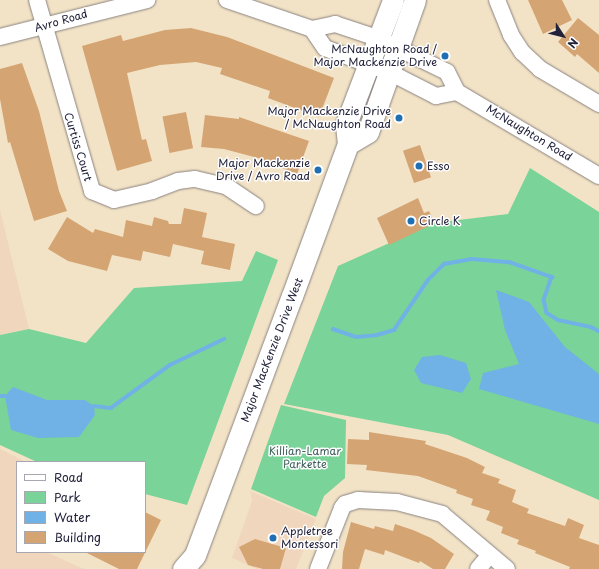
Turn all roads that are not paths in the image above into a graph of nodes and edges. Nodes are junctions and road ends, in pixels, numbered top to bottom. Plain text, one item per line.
1 (37, 0) edge
2 (146, 0) edge
3 (227, 0) edge
4 (393, 0) edge
5 (415, 0) edge
6 (497, 0) edge
7 (44, 26) junction
8 (312, 30) junction
9 (0, 37) edge
10 (378, 38) junction
11 (397, 48) junction
12 (369, 63) junction
13 (389, 72) junction
14 (458, 92) junction
15 (599, 104) edge
16 (348, 144) junction
17 (599, 176) edge
18 (256, 206) dead end
19 (489, 556) junction
20 (191, 564) edge
21 (318, 569) edge
22 (478, 569) edge
23 (507, 569) edge

1 - 7 street
2 - 7 street, Avro Road
3 - 8 street
4 - 10 main road, Major MacKenzie Drive West
5 - 11 main road
6 - 15 street
7 - 9 street, Avro Road
7 - 18 street, Curtiss Court
8 - 10 street
8 - 12 street
10 - 11 street
10 - 12 main road, Major MacKenzie Drive West
11 - 13 main road
11 - 14 street
12 - 13 street
12 - 16 main road, Major MacKenzie Drive West
13 - 14 street
13 - 16 main road
14 - 17 street, McNaughton Road
16 - 20 main road, Major MacKenzie Drive West
19 - 21 street
19 - 22 street
19 - 23 street

